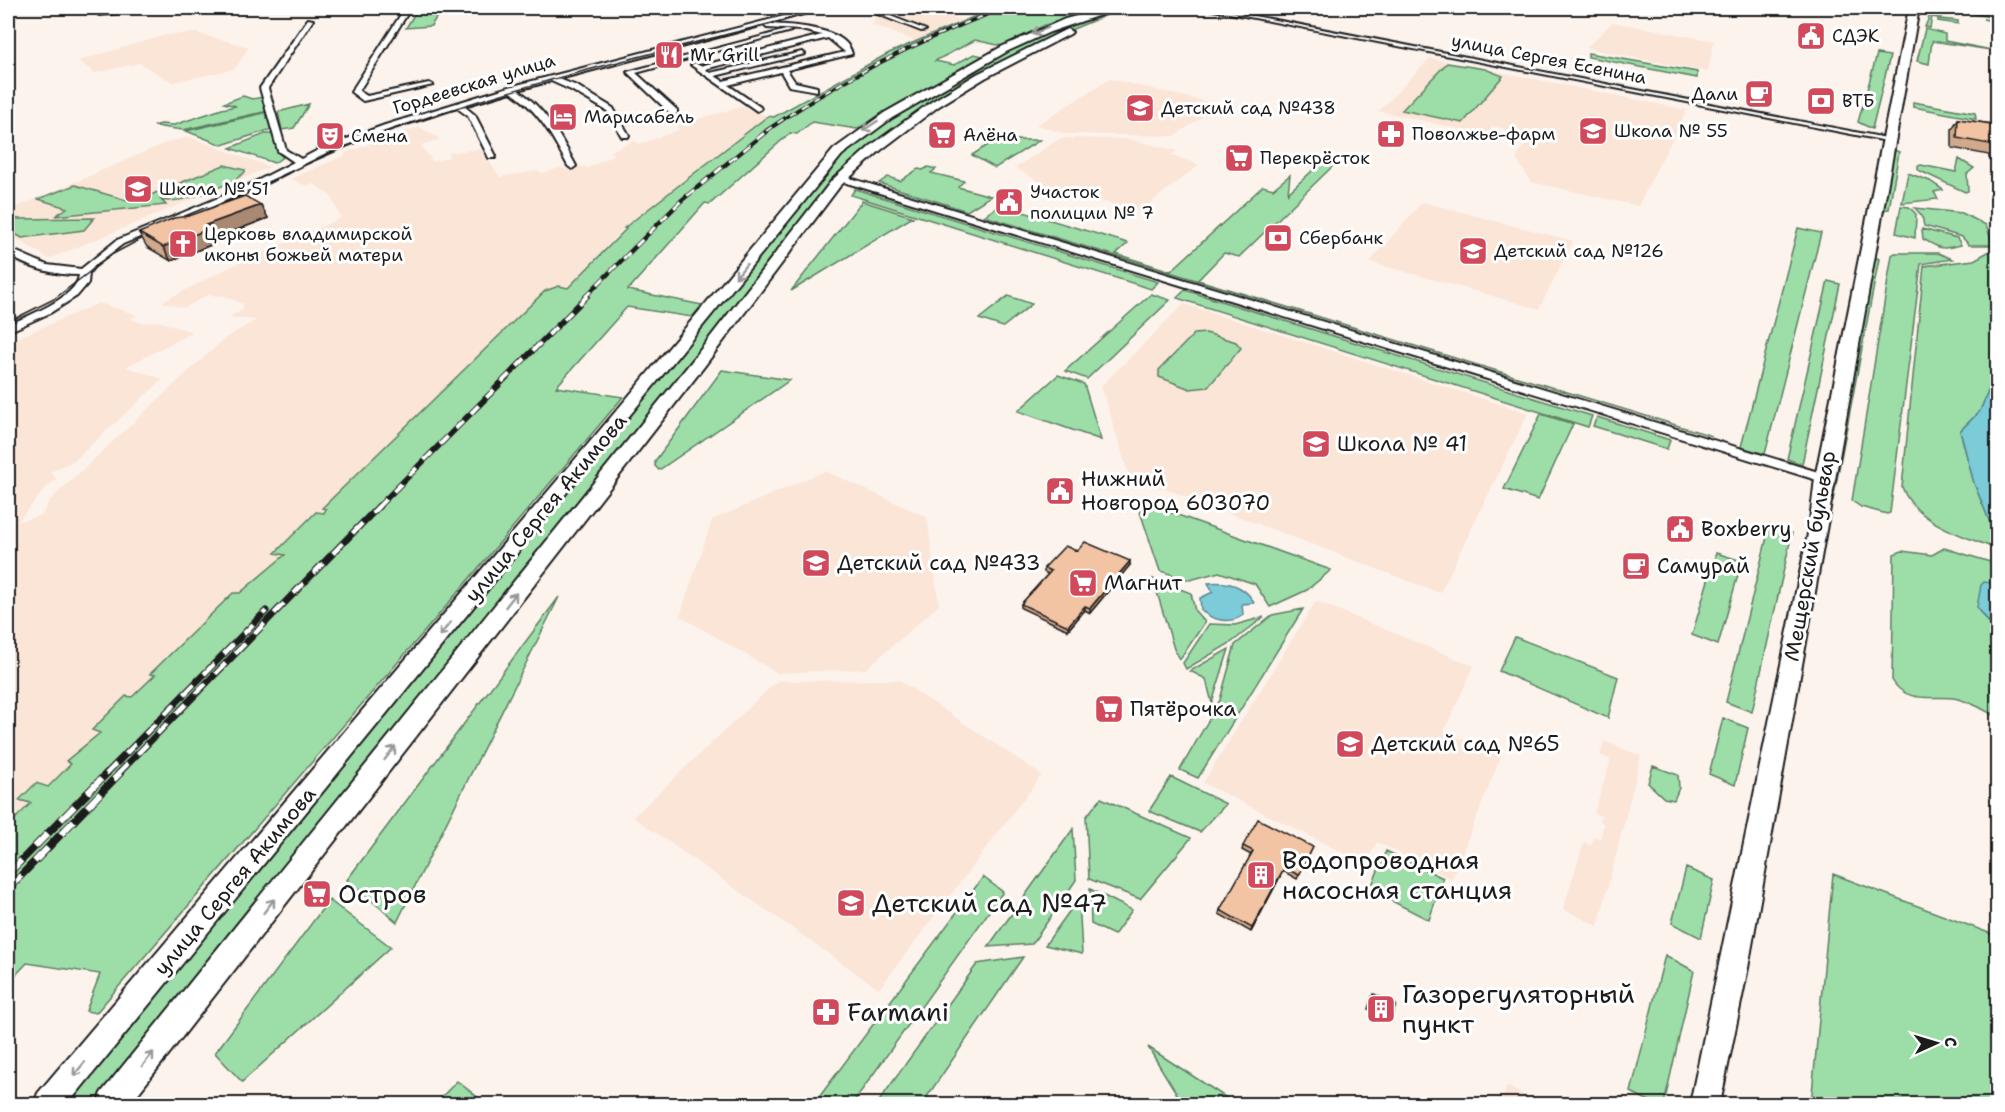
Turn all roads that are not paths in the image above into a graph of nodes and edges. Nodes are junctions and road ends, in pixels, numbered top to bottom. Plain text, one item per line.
1 (96, 8) edge
2 (174, 8) edge
3 (408, 8) edge
4 (821, 8) edge
5 (865, 8) edge
6 (925, 8) edge
7 (1206, 8) edge
8 (1914, 8) edge
9 (1118, 9) edge
10 (1231, 10) edge
11 (943, 13) dead end
12 (310, 20) dead end
13 (756, 24) junction
14 (800, 27) junction
15 (923, 30) dead end
16 (827, 36) junction
17 (670, 46) junction
18 (802, 54) dead end
19 (686, 58) junction
20 (699, 68) junction
21 (783, 70) junction
22 (709, 75) junction
23 (550, 78) junction
24 (721, 84) junction
25 (429, 85) dead end
26 (814, 88) dead end
27 (512, 89) junction
28 (458, 105) junction
29 (757, 109) dead end
30 (674, 112) dead end
31 (625, 135) dead end
32 (1887, 139) junction
33 (492, 156) dead end
34 (300, 162) junction
35 (572, 166) dead end
36 (840, 178) junction
37 (10, 255) edge
38 (84, 272) junction
39 (8, 329) edge
40 (1824, 478) junction
41 (49, 1104) edge
42 (112, 1104) edge
43 (1705, 1104) edge

1 - 2 street
3 - 25 street
4 - 13 street, Гордеевская улица
5 - 15 street
6 - 11 street
7 - 10 street, улица Сергея Есенина
8 - 32 main road, Мещерский бульвар
9 - 36 main road, улица Сергея Акимова
9 -> 41 main road, улица Сергея Акимова
10 - 32 street, улица Сергея Есенина
12 - 34 street
13 - 14 street
13 - 17 street, Гордеевская улица
14 - 16 street
14 - 19 street
16 - 20 street
16 - 21 street
17 - 19 street
17 - 23 street, Гордеевская улица
18 - 22 street
19 - 20 street
19 - 30 street
20 - 22 street
21 - 24 street
21 - 26 street
22 - 24 street
23 - 27 street, Гордеевская улица
23 - 31 street
24 - 29 street
27 - 28 street, Гордеевская улица
27 - 35 street
28 - 33 street
28 - 34 street, Гордеевская улица
32 - 40 main road, Мещерский бульвар
34 - 38 street, Гордеевская улица
36 - 40 street
42 -> 36 main road, улица Сергея Акимова
37 - 38 street
38 - 39 street, Гордеевская улица
40 - 43 main road, Мещерский бульвар

